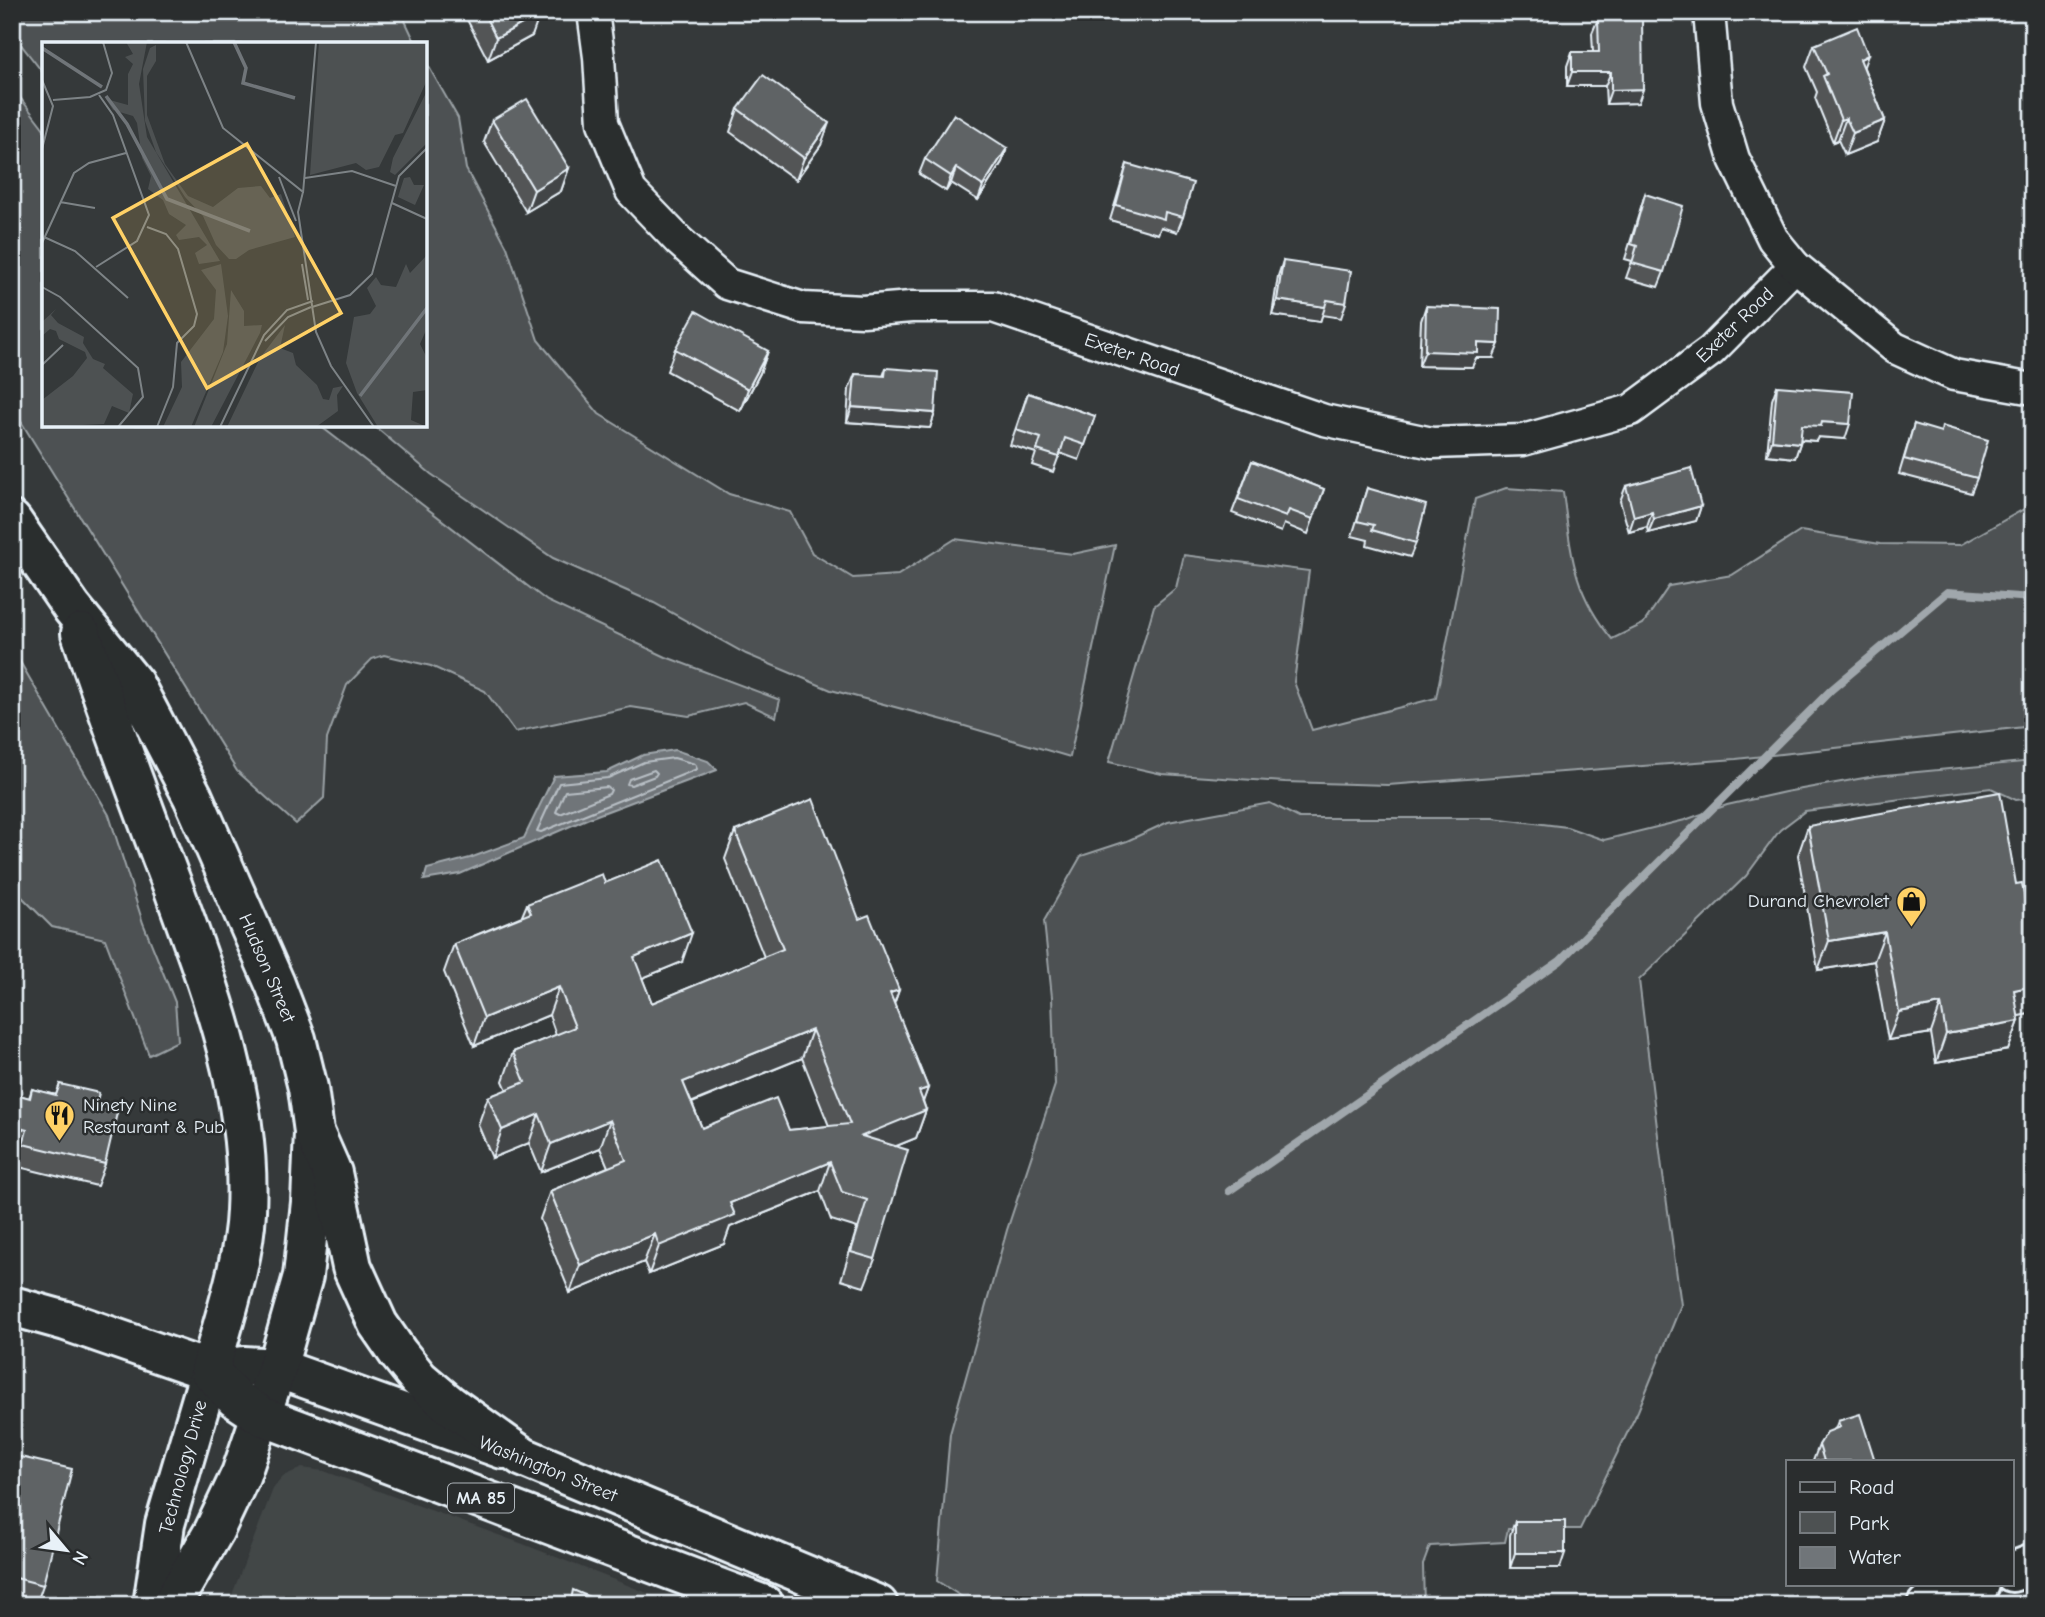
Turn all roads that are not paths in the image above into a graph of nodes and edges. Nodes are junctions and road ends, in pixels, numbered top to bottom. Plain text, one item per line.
1 (593, 12) edge
2 (1709, 12) edge
3 (1795, 266) junction
4 (2033, 389) edge
5 (12, 521) edge
6 (72, 608) junction
7 (314, 1132) junction
8 (12, 1306) edge
9 (277, 1368) junction
10 (210, 1371) junction
11 (262, 1416) junction
12 (523, 1457) junction
13 (2033, 1564) edge
14 (2014, 1571) edge
15 (1975, 1586) edge
16 (153, 1605) edge
17 (171, 1605) edge
18 (764, 1605) edge
19 (878, 1605) edge
20 (1927, 1605) edge

1 - 3 street, Exeter Road
2 - 3 street
3 - 4 street
5 - 6 main road, Hudson Street
6 - 7 main road, Hudson Street
6 - 10 main road, Hudson Street
7 - 9 main road, Hudson Street
7 - 12 main road
8 - 10 main road, Washington Street / MA 85
9 - 10 main road, Washington Street / MA 85
9 - 11 main road, Hudson Street
9 - 12 main road, Washington Street / MA 85
10 - 11 main road, Washington Street / MA 85
10 - 16 main road, Technology Drive
11 - 17 main road
11 - 18 main road, Washington Street / MA 85
12 - 19 main road, Washington Street / MA 85
13 - 14 main road
15 - 20 main road

